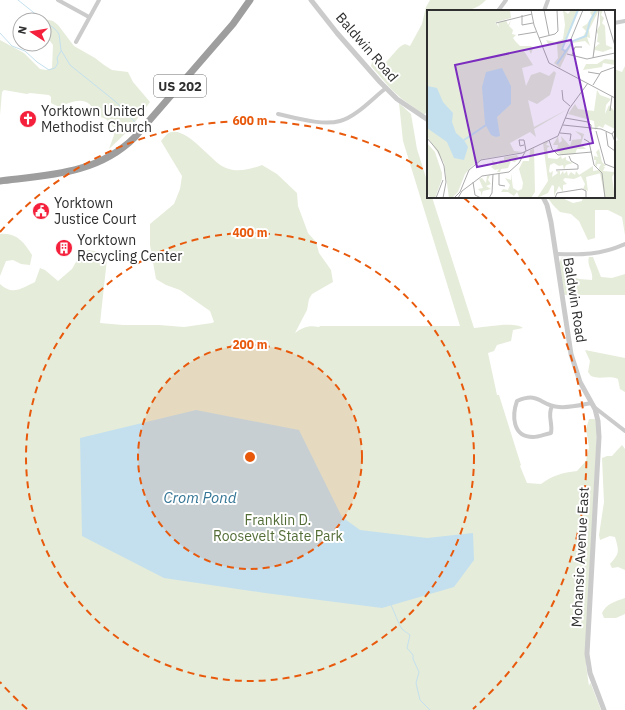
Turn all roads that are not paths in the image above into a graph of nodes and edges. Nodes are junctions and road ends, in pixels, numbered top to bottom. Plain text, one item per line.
1 (58, 0) edge
2 (99, 0) edge
3 (250, 0) edge
4 (311, 0) edge
5 (506, 0) edge
6 (548, 0) edge
7 (499, 10) edge
8 (544, 10) edge
9 (89, 17) junction
10 (625, 21) edge
11 (615, 23) edge
12 (76, 42) dead end
13 (386, 88) junction
14 (278, 114) dead end
15 (427, 119) edge
16 (0, 182) edge
17 (543, 198) edge
18 (625, 244) edge
19 (556, 254) junction
20 (593, 405) junction
21 (552, 406) junction
22 (625, 432) edge
23 (604, 710) edge

1 - 9 street
2 - 9 street
3 - 16 highway, US 202
4 - 13 street, Baldwin Road
5 - 7 street
6 - 8 street
9 - 12 street
10 - 11 street
13 - 14 street
13 - 15 street, Baldwin Road
17 - 19 street, Baldwin Road
18 - 19 street
19 - 20 street, Baldwin Road
20 - 21 street
20 - 22 street, Baldwin Road
20 - 23 street, Mohansic Avenue East
21 - 21 street

